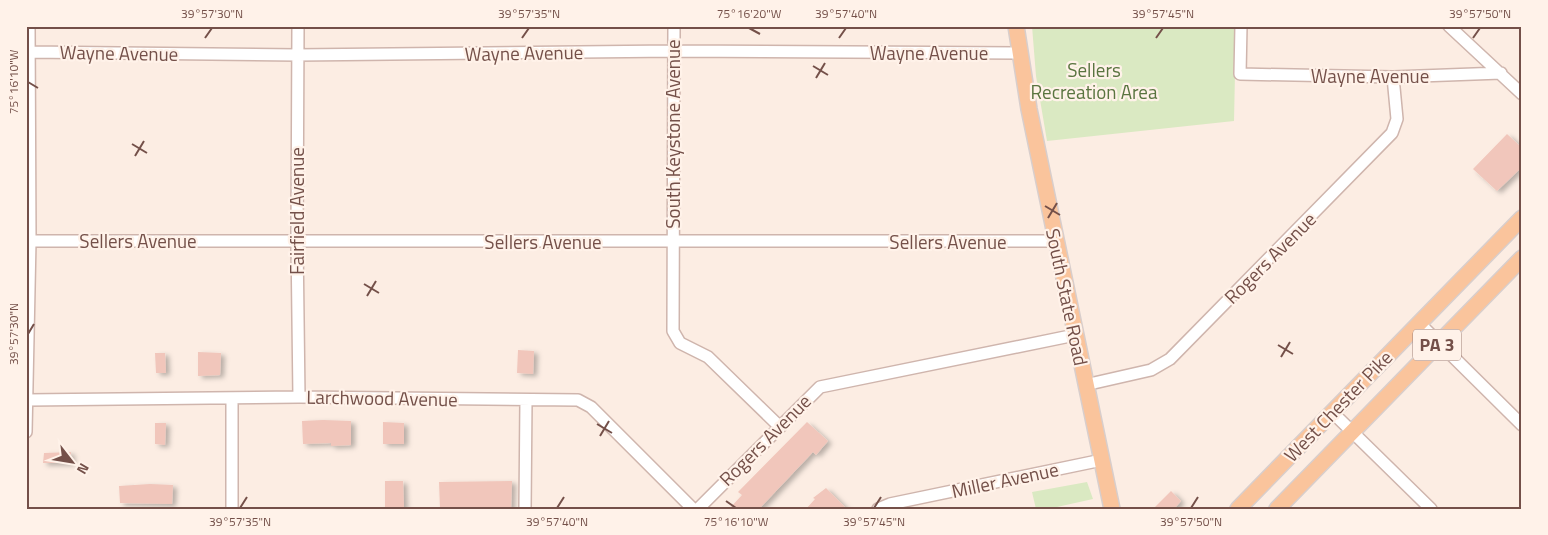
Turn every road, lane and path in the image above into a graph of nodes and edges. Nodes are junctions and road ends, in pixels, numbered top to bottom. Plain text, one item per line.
1 (28, 26) edge
2 (298, 26) edge
3 (674, 26) edge
4 (1016, 26) edge
5 (1241, 26) edge
6 (1449, 26) edge
7 (674, 51) junction
8 (28, 52) junction
9 (1020, 53) junction
10 (297, 55) junction
11 (1500, 74) junction
12 (1393, 77) junction
13 (1522, 94) edge
14 (28, 133) edge
15 (1522, 218) edge
16 (296, 240) junction
17 (30, 241) junction
18 (1056, 241) junction
19 (673, 242) junction
20 (1522, 258) edge
21 (1419, 323) junction
22 (1075, 335) junction
23 (1439, 343) junction
24 (1085, 385) junction
25 (299, 397) junction
26 (232, 398) junction
27 (28, 400) junction
28 (526, 400) junction
29 (1332, 412) junction
30 (1522, 425) edge
31 (779, 426) junction
32 (26, 432) edge
33 (1353, 432) junction
34 (1102, 460) junction
35 (232, 509) edge
36 (525, 509) edge
37 (693, 509) edge
38 (698, 509) edge
39 (878, 509) edge
40 (1112, 509) edge
41 (1238, 509) edge
42 (1277, 509) edge
43 (1432, 509) edge

1 - 8 street
2 - 10 street, Fairfield Avenue
3 - 7 street, South Keystone Avenue
4 - 9 main road, South State Road
5 - 12 street, Wayne Avenue
6 - 11 street
7 - 9 street, Wayne Avenue
7 - 10 street, Wayne Avenue
7 - 19 street, South Keystone Avenue
8 - 10 street, Wayne Avenue
8 - 14 street
9 - 18 main road, South State Road
10 - 16 street, Fairfield Avenue
11 - 12 street, Wayne Avenue
11 - 13 street
12 - 24 street, Rogers Avenue
14 - 17 street
15 - 21 main road, West Chester Pike / PA 3
16 - 17 street, Sellers Avenue
16 - 19 street, Sellers Avenue
16 - 25 street, Fairfield Avenue
17 - 27 street
18 - 19 street, Sellers Avenue
18 - 22 main road, South State Road
19 - 31 street, South Keystone Avenue
20 - 23 main road, West Chester Pike / PA 3
21 - 23 street
21 - 29 main road, West Chester Pike / PA 3
22 - 24 main road, South State Road
22 - 31 street, Rogers Avenue
23 - 30 street
23 - 33 main road, West Chester Pike / PA 3
24 - 34 main road, South State Road
25 - 26 street, Larchwood Avenue
25 - 28 street, Larchwood Avenue
26 - 27 street, Larchwood Avenue
26 - 35 street
27 - 32 street
28 - 36 street
28 - 37 street, Larchwood Avenue
29 - 33 street
29 - 41 main road, West Chester Pike / PA 3
31 - 38 street, Rogers Avenue
33 - 42 main road, West Chester Pike / PA 3
33 - 43 street
34 - 39 street, Miller Avenue
34 - 40 main road, South State Road

